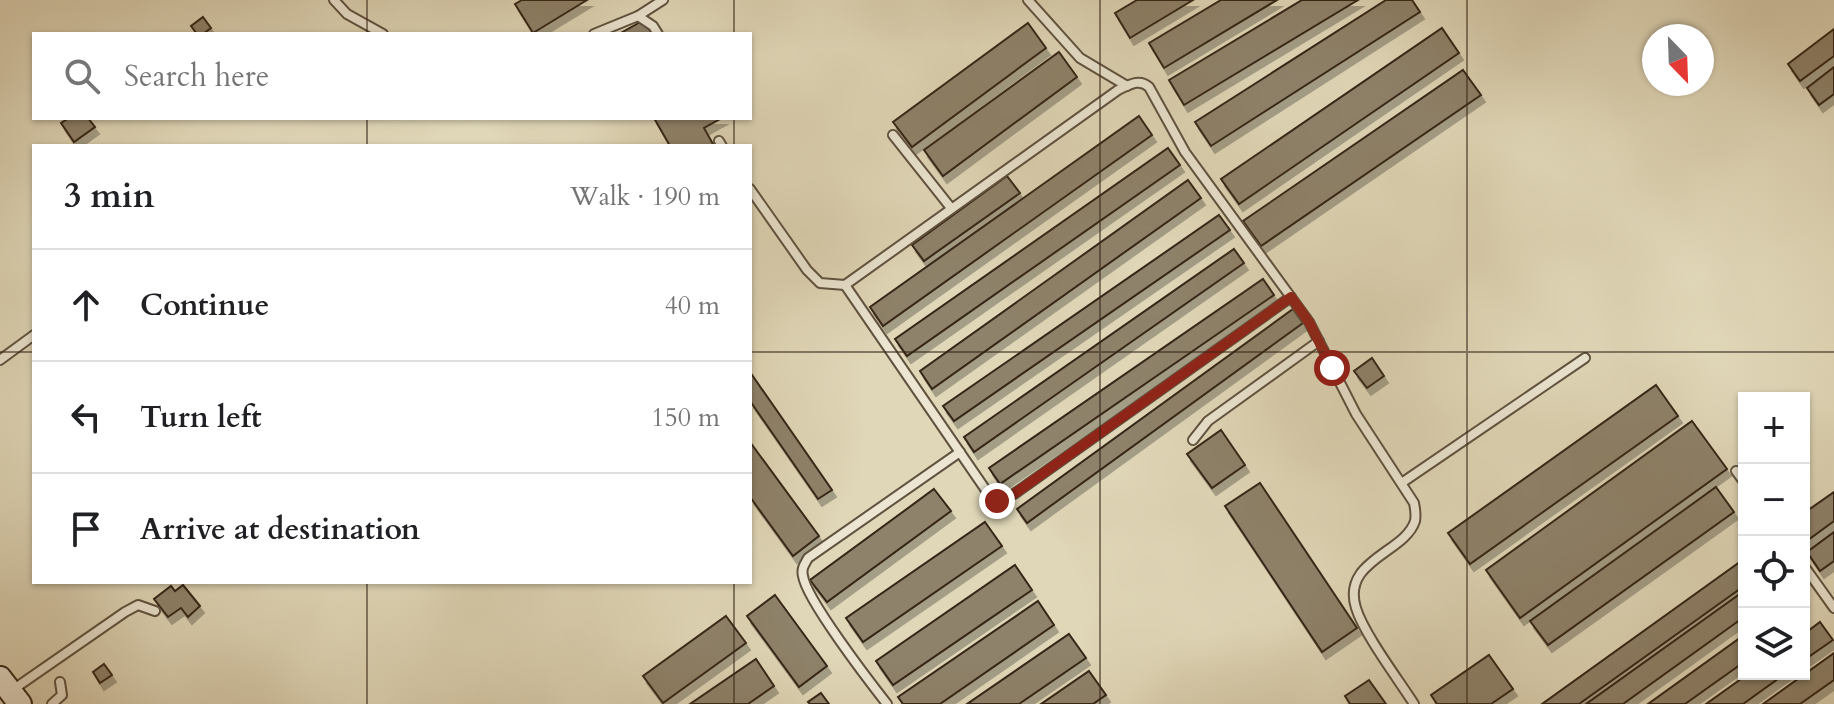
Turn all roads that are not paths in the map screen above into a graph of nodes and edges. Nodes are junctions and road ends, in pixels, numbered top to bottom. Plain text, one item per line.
1 (334, 0) edge
2 (663, 0) edge
3 (1028, 0) edge
4 (638, 16) junction
5 (379, 32) edge
6 (599, 32) edge
7 (657, 32) edge
8 (1127, 86) junction
9 (893, 135) dead end
10 (752, 192) edge
11 (951, 208) junction
12 (845, 285) junction
13 (1291, 297) junction
14 (32, 336) edge
15 (1319, 341) junction
16 (1585, 358) dead end
17 (0, 360) edge
18 (1193, 440) dead end
19 (960, 452) junction
20 (1736, 471) dead end
21 (1738, 474) edge
22 (1403, 482) junction
23 (1810, 574) edge
24 (1834, 608) edge
25 (155, 611) dead end
26 (60, 682) dead end
27 (10, 691) edge
28 (52, 704) edge
29 (887, 704) edge
30 (1414, 704) edge

1 - 5 lane
2 - 4 lane
3 - 8 lane
4 - 6 lane
4 - 7 lane
8 - 11 lane
8 - 13 lane
9 - 11 lane
10 - 12 lane
11 - 12 lane
12 - 19 lane
13 - 15 lane
13 - 19 lane
14 - 17 lane
15 - 18 lane
15 - 22 lane
16 - 22 lane
19 - 29 lane
20 - 21 lane
22 - 30 lane
23 - 24 lane
25 - 27 lane
26 - 28 lane

